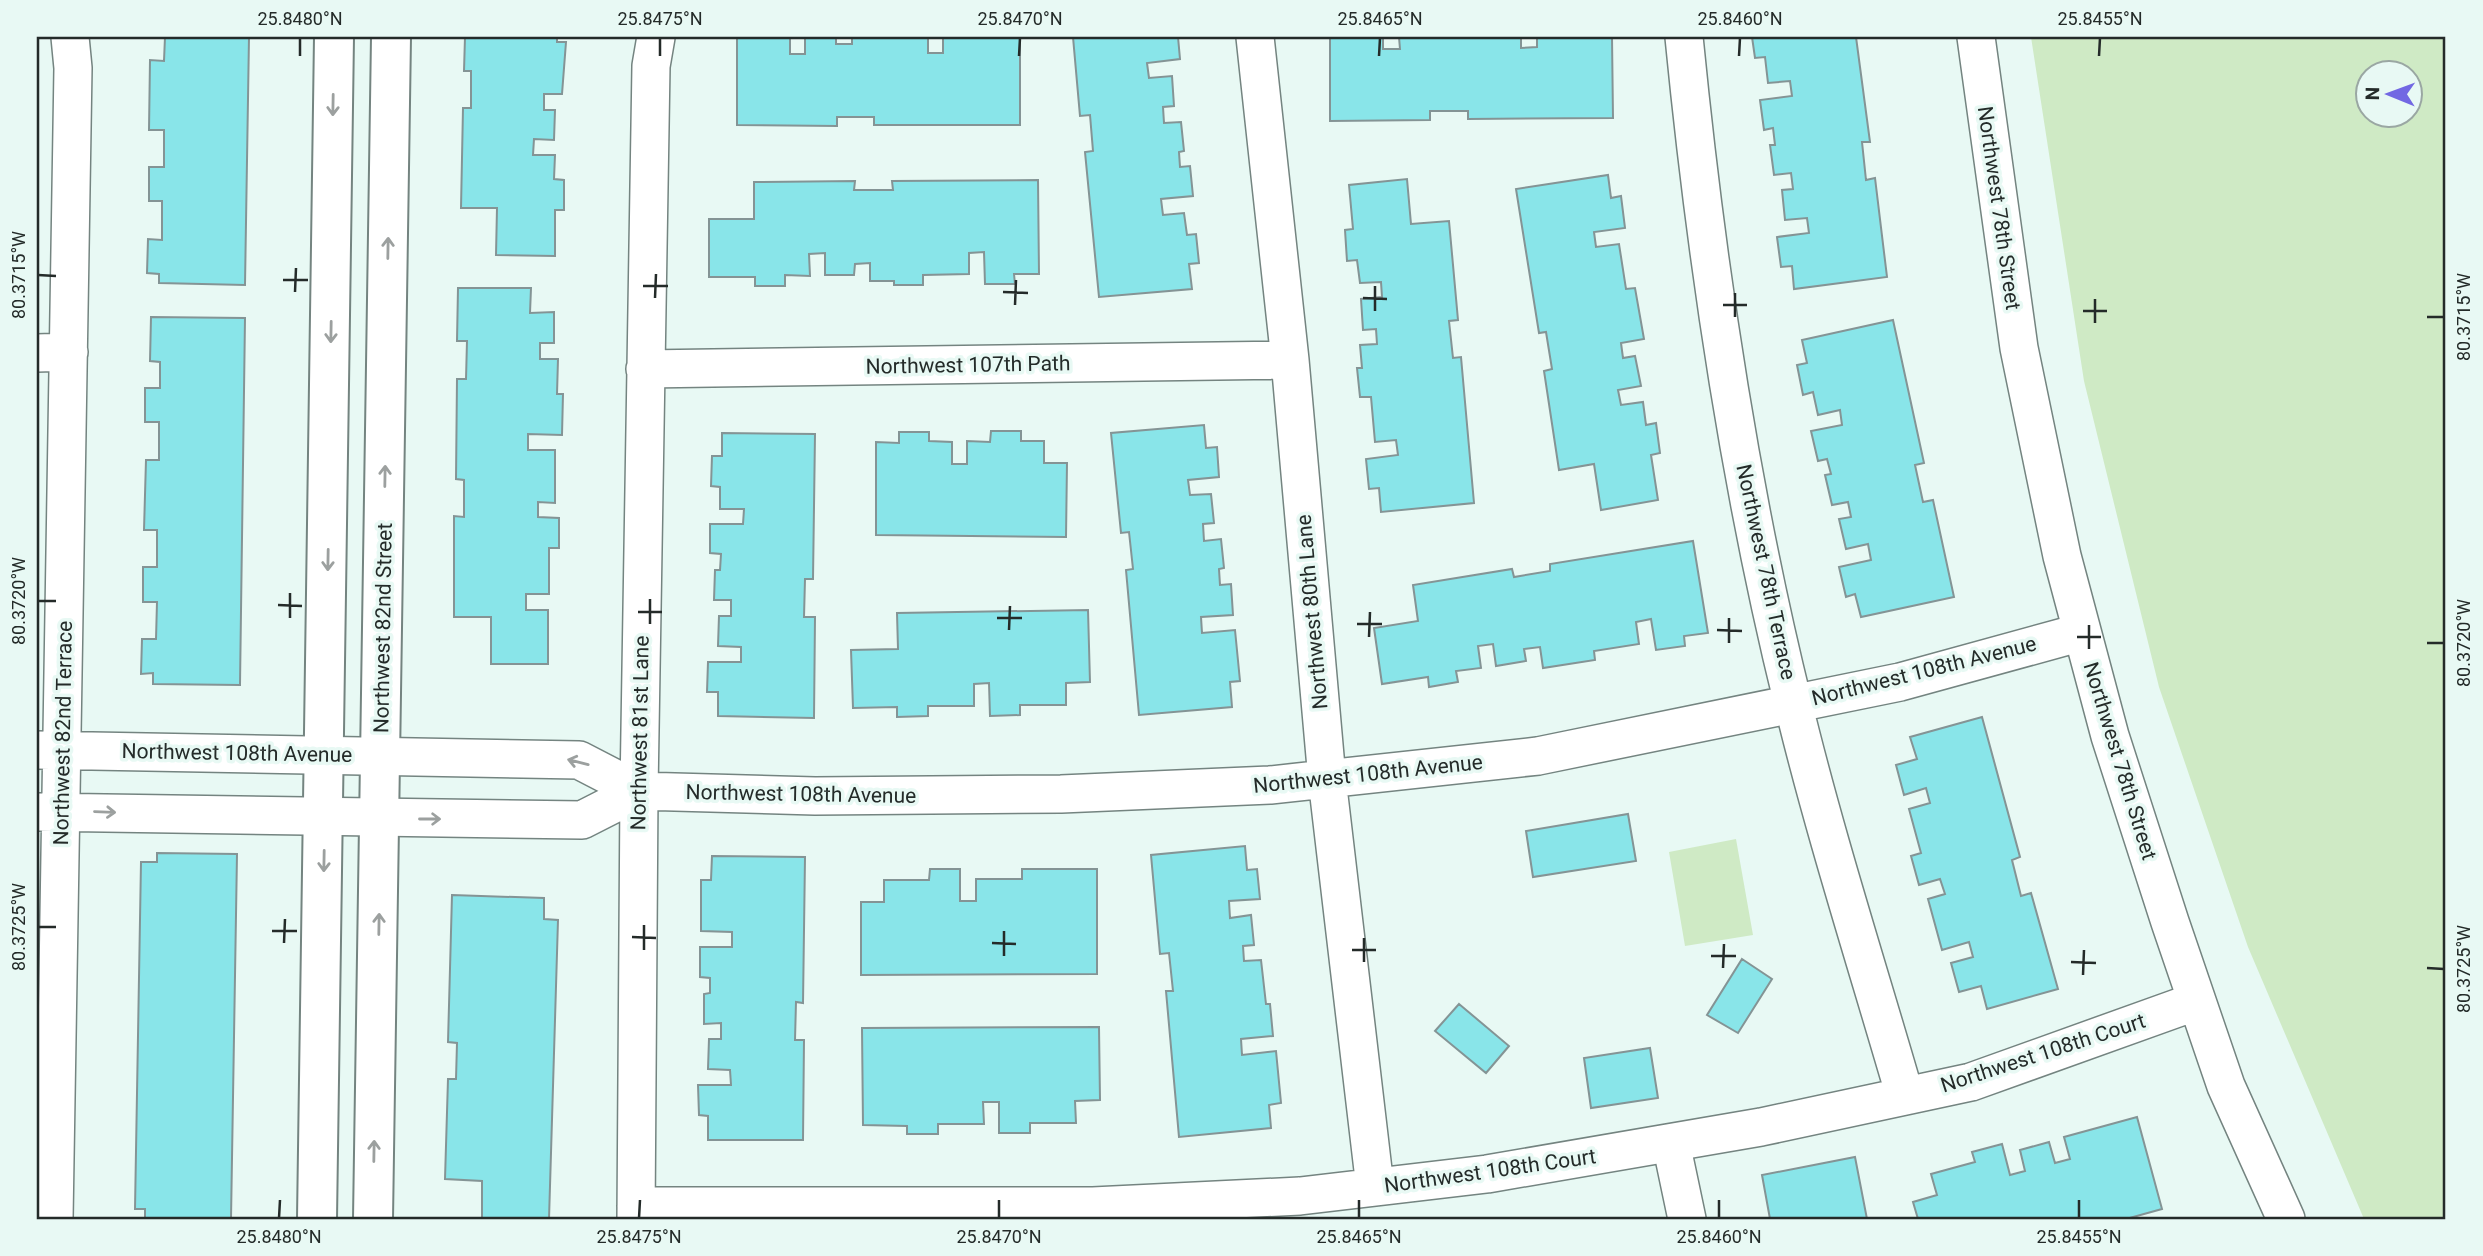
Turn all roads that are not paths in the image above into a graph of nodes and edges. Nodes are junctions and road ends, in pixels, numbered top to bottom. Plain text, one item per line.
1 (70, 37) edge
2 (334, 37) edge
3 (391, 37) edge
4 (656, 37) edge
5 (1255, 37) edge
6 (1684, 37) edge
7 (1976, 37) edge
8 (53, 352) edge
9 (1290, 360) junction
10 (645, 369) junction
11 (2082, 632) junction
12 (1793, 703) junction
13 (49, 750) edge
14 (326, 755) junction
15 (382, 756) junction
16 (1327, 779) junction
17 (639, 791) junction
18 (49, 811) edge
19 (324, 818) junction
20 (381, 818) junction
21 (2197, 1001) junction
22 (1905, 1096) junction
23 (1671, 1143) junction
24 (1375, 1187) junction
25 (636, 1212) edge
26 (48, 1213) edge
27 (317, 1219) edge
28 (373, 1219) edge
29 (1687, 1219) edge
30 (2286, 1219) edge

1 - 8 street, Northwest 82nd Terrace
2 -> 14 street
15 -> 3 street, Northwest 82nd Street
4 - 10 street, Northwest 81st Lane
5 - 9 street, Northwest 80th Lane
6 - 12 street, Northwest 78th Terrace
7 - 11 street, Northwest 78th Street
8 - 13 street, Northwest 82nd Terrace
9 - 10 street, Northwest 107th Path
9 - 16 street, Northwest 80th Lane
10 - 17 street, Northwest 81st Lane
11 - 12 street, Northwest 108th Avenue
11 - 21 street, Northwest 78th Street
12 - 16 street, Northwest 108th Avenue
12 - 22 street, Northwest 78th Terrace
13 - 14 street, Northwest 108th Avenue
13 - 18 street, Northwest 82nd Terrace
14 - 15 street, Northwest 108th Avenue
14 - 19 street
17 -> 15 street, Northwest 108th Avenue
15 - 20 street, Northwest 82nd Street
16 - 17 street, Northwest 108th Avenue
16 - 24 street, Northwest 80th Lane
20 -> 17 street, Northwest 108th Avenue
17 - 25 street, Northwest 81st Lane
18 -> 19 street, Northwest 108th Avenue
18 - 26 street, Northwest 82nd Terrace
19 - 20 street, Northwest 108th Avenue
19 -> 27 street
28 -> 20 street, Northwest 82nd Street
21 - 22 street, Northwest 108th Court
21 - 30 street, Northwest 78th Street
22 - 23 street, Northwest 108th Court
23 - 24 street, Northwest 108th Court
23 - 29 street
24 - 25 street, Northwest 108th Court

